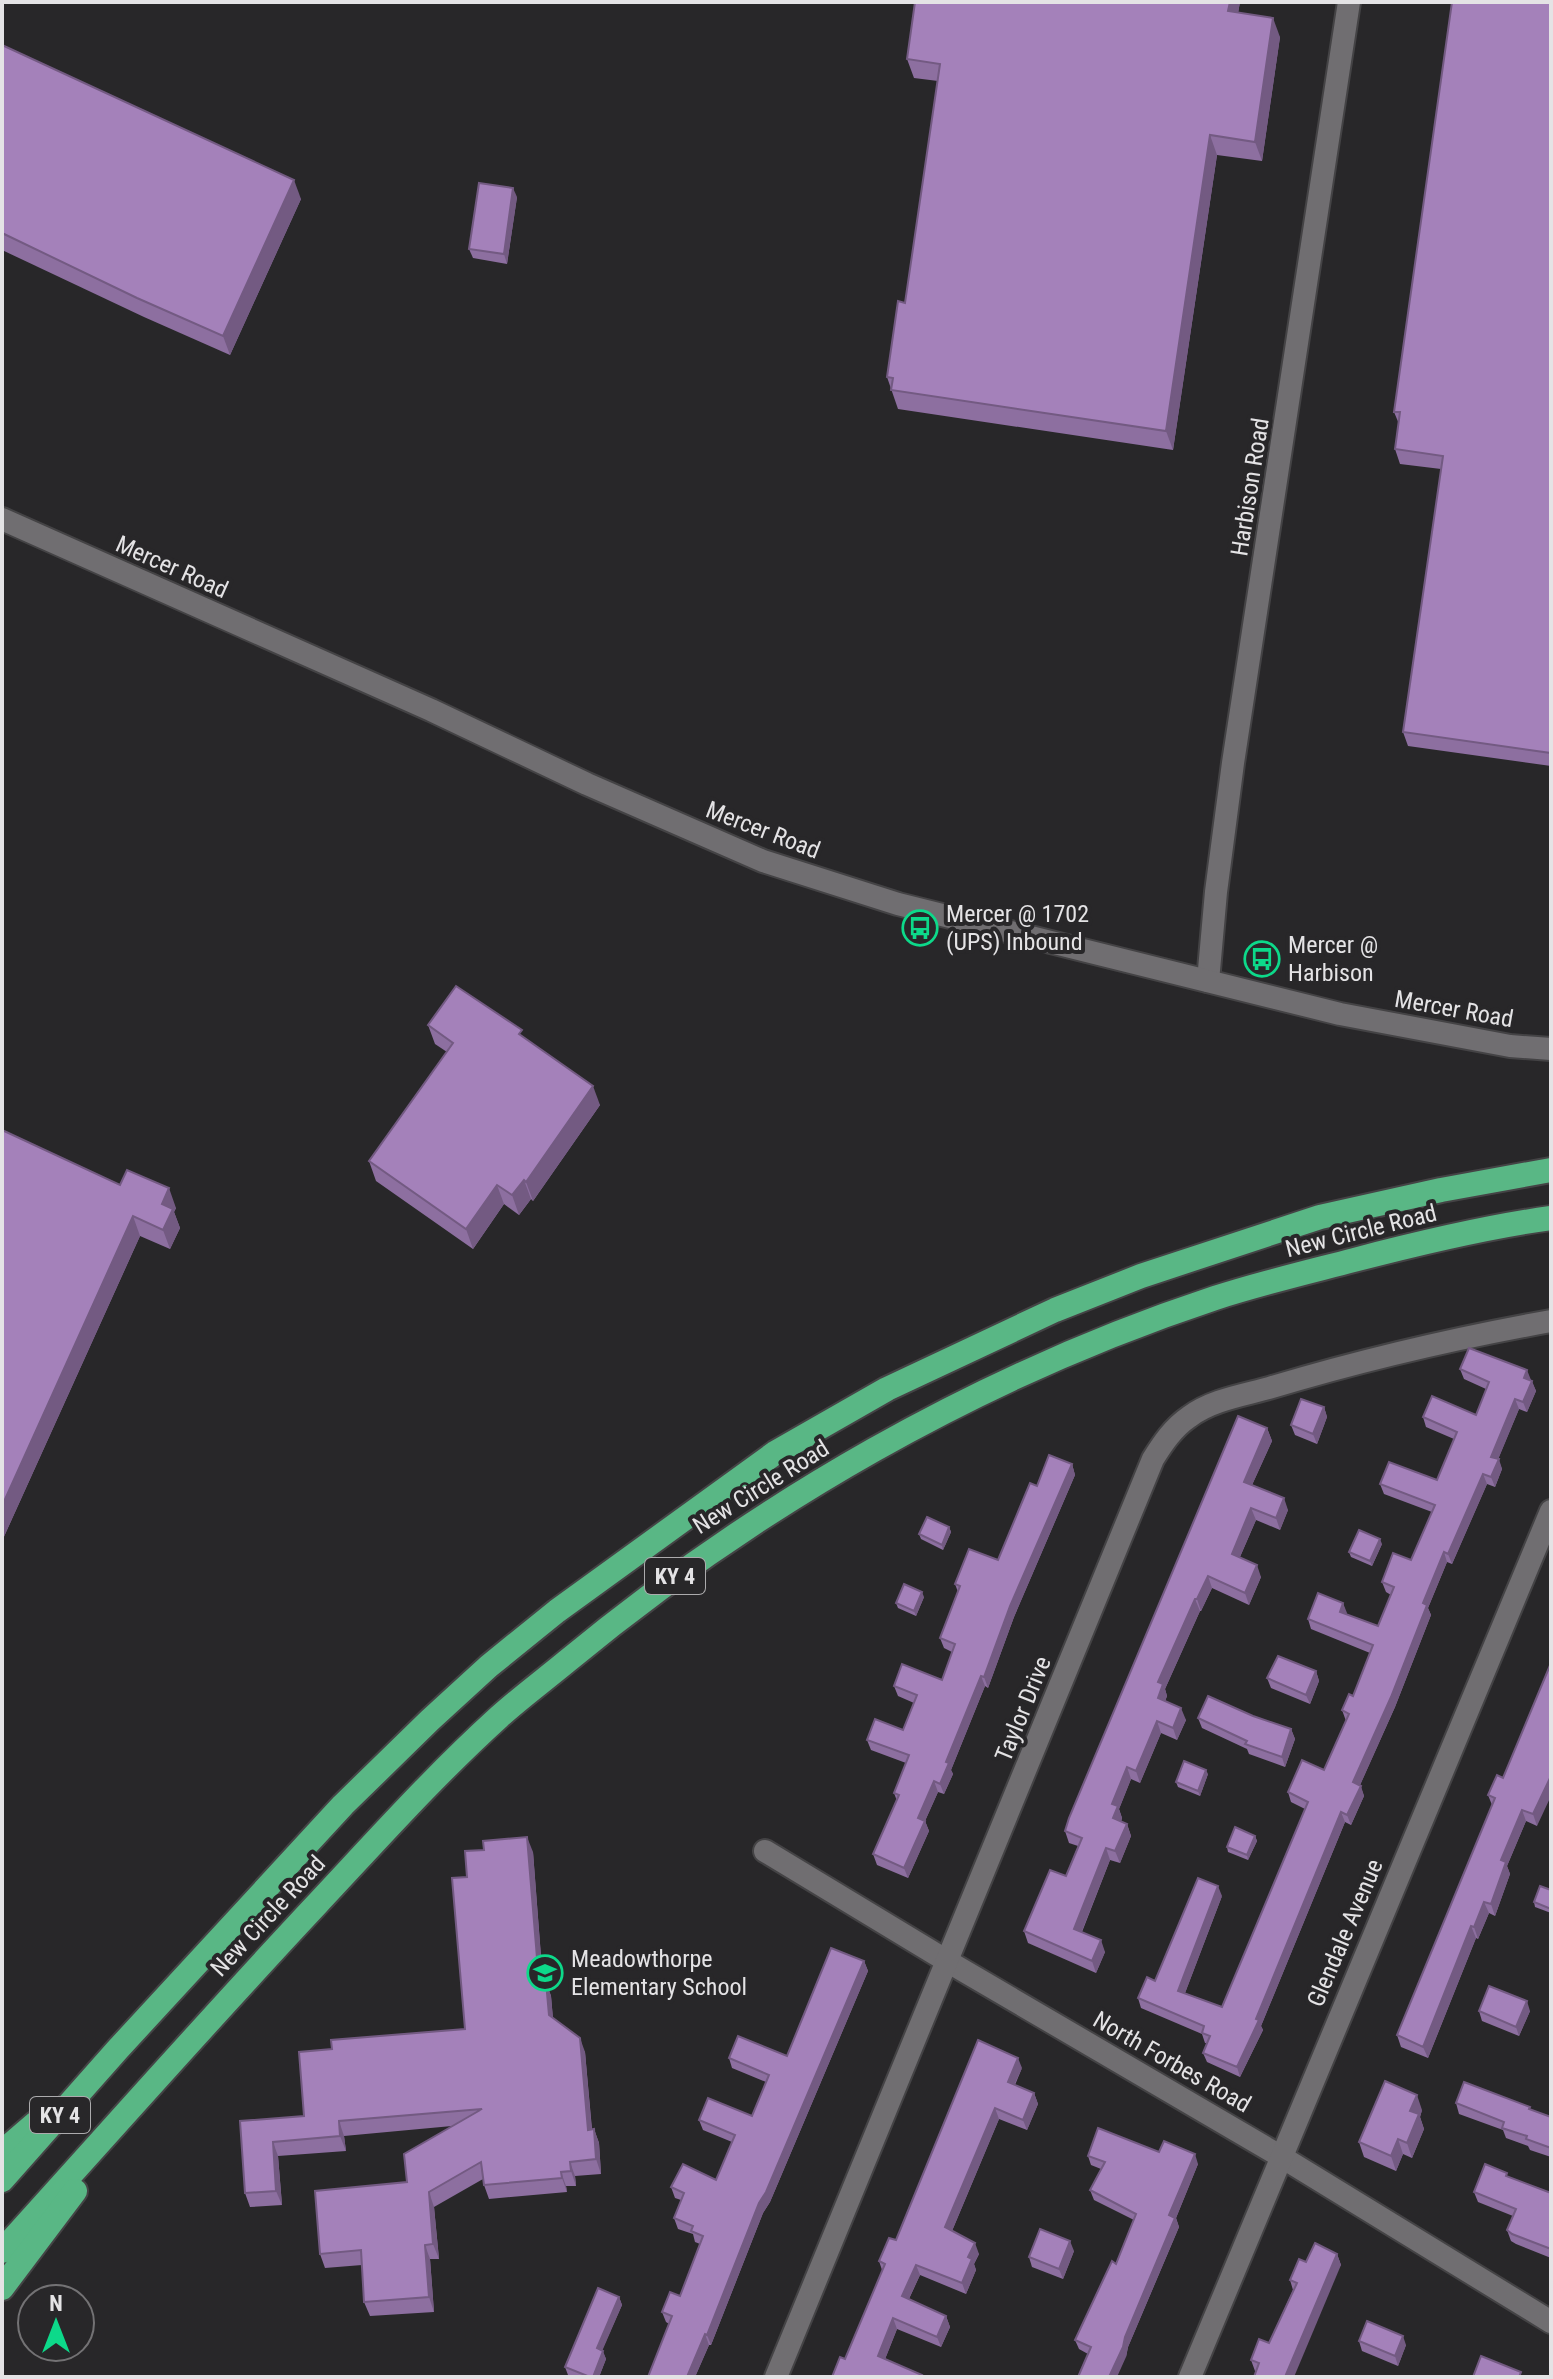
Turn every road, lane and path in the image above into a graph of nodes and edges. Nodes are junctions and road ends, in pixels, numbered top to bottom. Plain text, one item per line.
1 (1349, 2) edge
2 (2, 519) edge
3 (1208, 981) junction
4 (1551, 1049) edge
5 (1551, 1170) edge
6 (1551, 1218) edge
7 (1551, 1321) edge
8 (1551, 1511) edge
9 (765, 1851) dead end
10 (947, 1961) junction
11 (118, 2049) junction
12 (166, 2069) junction
13 (2, 2152) edge
14 (1280, 2156) junction
15 (2, 2180) edge
16 (2, 2251) edge
17 (2, 2288) edge
18 (1551, 2322) edge
19 (776, 2377) edge
20 (1190, 2377) edge

1 - 3 street, Harbison Road
2 - 3 street, Mercer Road
3 - 4 street, Mercer Road
5 - 11 highway, New Circle Road / KY 4
6 - 12 highway, New Circle Road / KY 4
7 - 10 street, Taylor Drive
8 - 14 street, Glendale Avenue
9 - 10 street, North Forbes Road
10 - 14 street, North Forbes Road
10 - 19 street, Taylor Drive
11 - 13 highway
11 - 15 highway, New Circle Road / KY 4
12 - 16 highway, New Circle Road / KY 4
12 - 17 highway
14 - 18 street, North Forbes Road
14 - 20 street, Glendale Avenue

